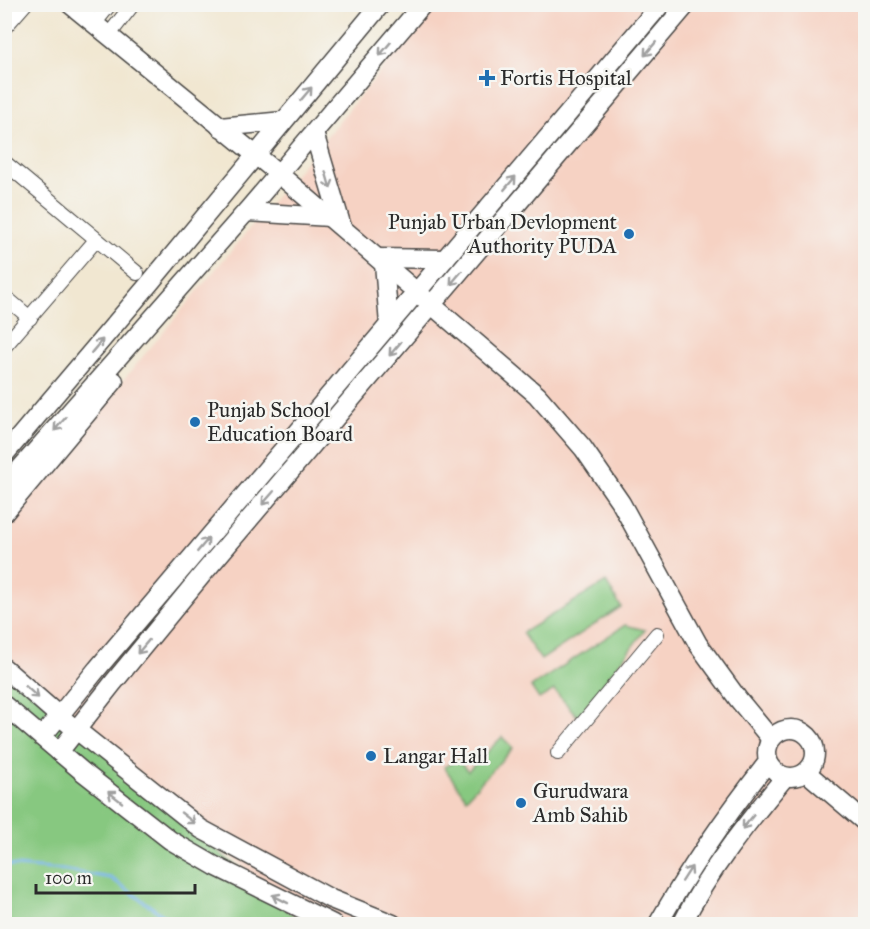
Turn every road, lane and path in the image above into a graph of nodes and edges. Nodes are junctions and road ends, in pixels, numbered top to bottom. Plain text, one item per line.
1 (25, 4) edge
2 (70, 4) edge
3 (110, 4) edge
4 (133, 4) edge
5 (381, 4) edge
6 (423, 4) edge
7 (661, 4) edge
8 (687, 4) edge
9 (4, 28) edge
10 (101, 30) junction
11 (283, 121) junction
12 (224, 130) junction
13 (314, 133) junction
14 (255, 155) junction
15 (4, 162) edge
16 (279, 174) junction
17 (228, 188) junction
18 (254, 213) junction
19 (336, 222) junction
20 (96, 240) junction
21 (445, 258) junction
22 (381, 260) junction
23 (136, 273) dead end
24 (417, 291) junction
25 (4, 296) edge
26 (433, 305) junction
27 (30, 318) junction
28 (389, 325) junction
29 (4, 347) edge
30 (4, 455) edge
31 (279, 456) junction
32 (293, 469) junction
33 (4, 488) edge
34 (4, 513) edge
35 (186, 565) junction
36 (201, 576) junction
37 (657, 634) dead end
38 (4, 668) edge
39 (97, 669) junction
40 (113, 683) junction
41 (4, 705) edge
42 (59, 716) junction
43 (76, 730) junction
44 (42, 737) junction
45 (771, 739) junction
46 (59, 752) junction
47 (558, 753) dead end
48 (768, 762) junction
49 (806, 772) junction
50 (785, 777) junction
51 (866, 823) edge
52 (333, 924) edge
53 (393, 924) edge
54 (658, 924) edge
55 (682, 924) edge

1 - 9 street
2 - 10 street
3 - 10 street
4 - 10 street
11 -> 5 street
6 -> 13 street
21 -> 7 street
8 -> 26 street
10 - 12 street
11 - 12 street
11 - 14 street
12 - 14 street
12 - 17 street
13 - 16 street
13 -> 19 street
14 - 16 street
14 - 17 street
15 - 20 street
16 - 18 street
16 - 19 street
30 -> 17 street
18 - 19 street
18 -> 33 street
18 - 34 street
19 - 22 street
20 - 23 street
20 - 27 street
21 - 22 street
21 - 24 street
22 - 24 street
22 - 28 street
24 - 26 street
24 - 28 street
25 - 27 street
26 -> 32 street
26 - 45 street
27 - 29 street
28 - 31 street
31 - 32 street
35 -> 31 street
32 -> 36 street
35 - 36 street
35 - 39 street
36 -> 40 street
37 - 47 street
38 -> 42 street
39 - 40 street
39 - 42 street
40 - 43 street
41 - 44 street
42 - 43 street
42 - 44 street
43 - 46 street
43 -> 53 street
44 - 46 street
45 - 48 street
45 - 49 street
52 -> 46 street
48 - 50 street
54 -> 48 street
49 - 50 street
49 - 51 street
50 -> 55 street

